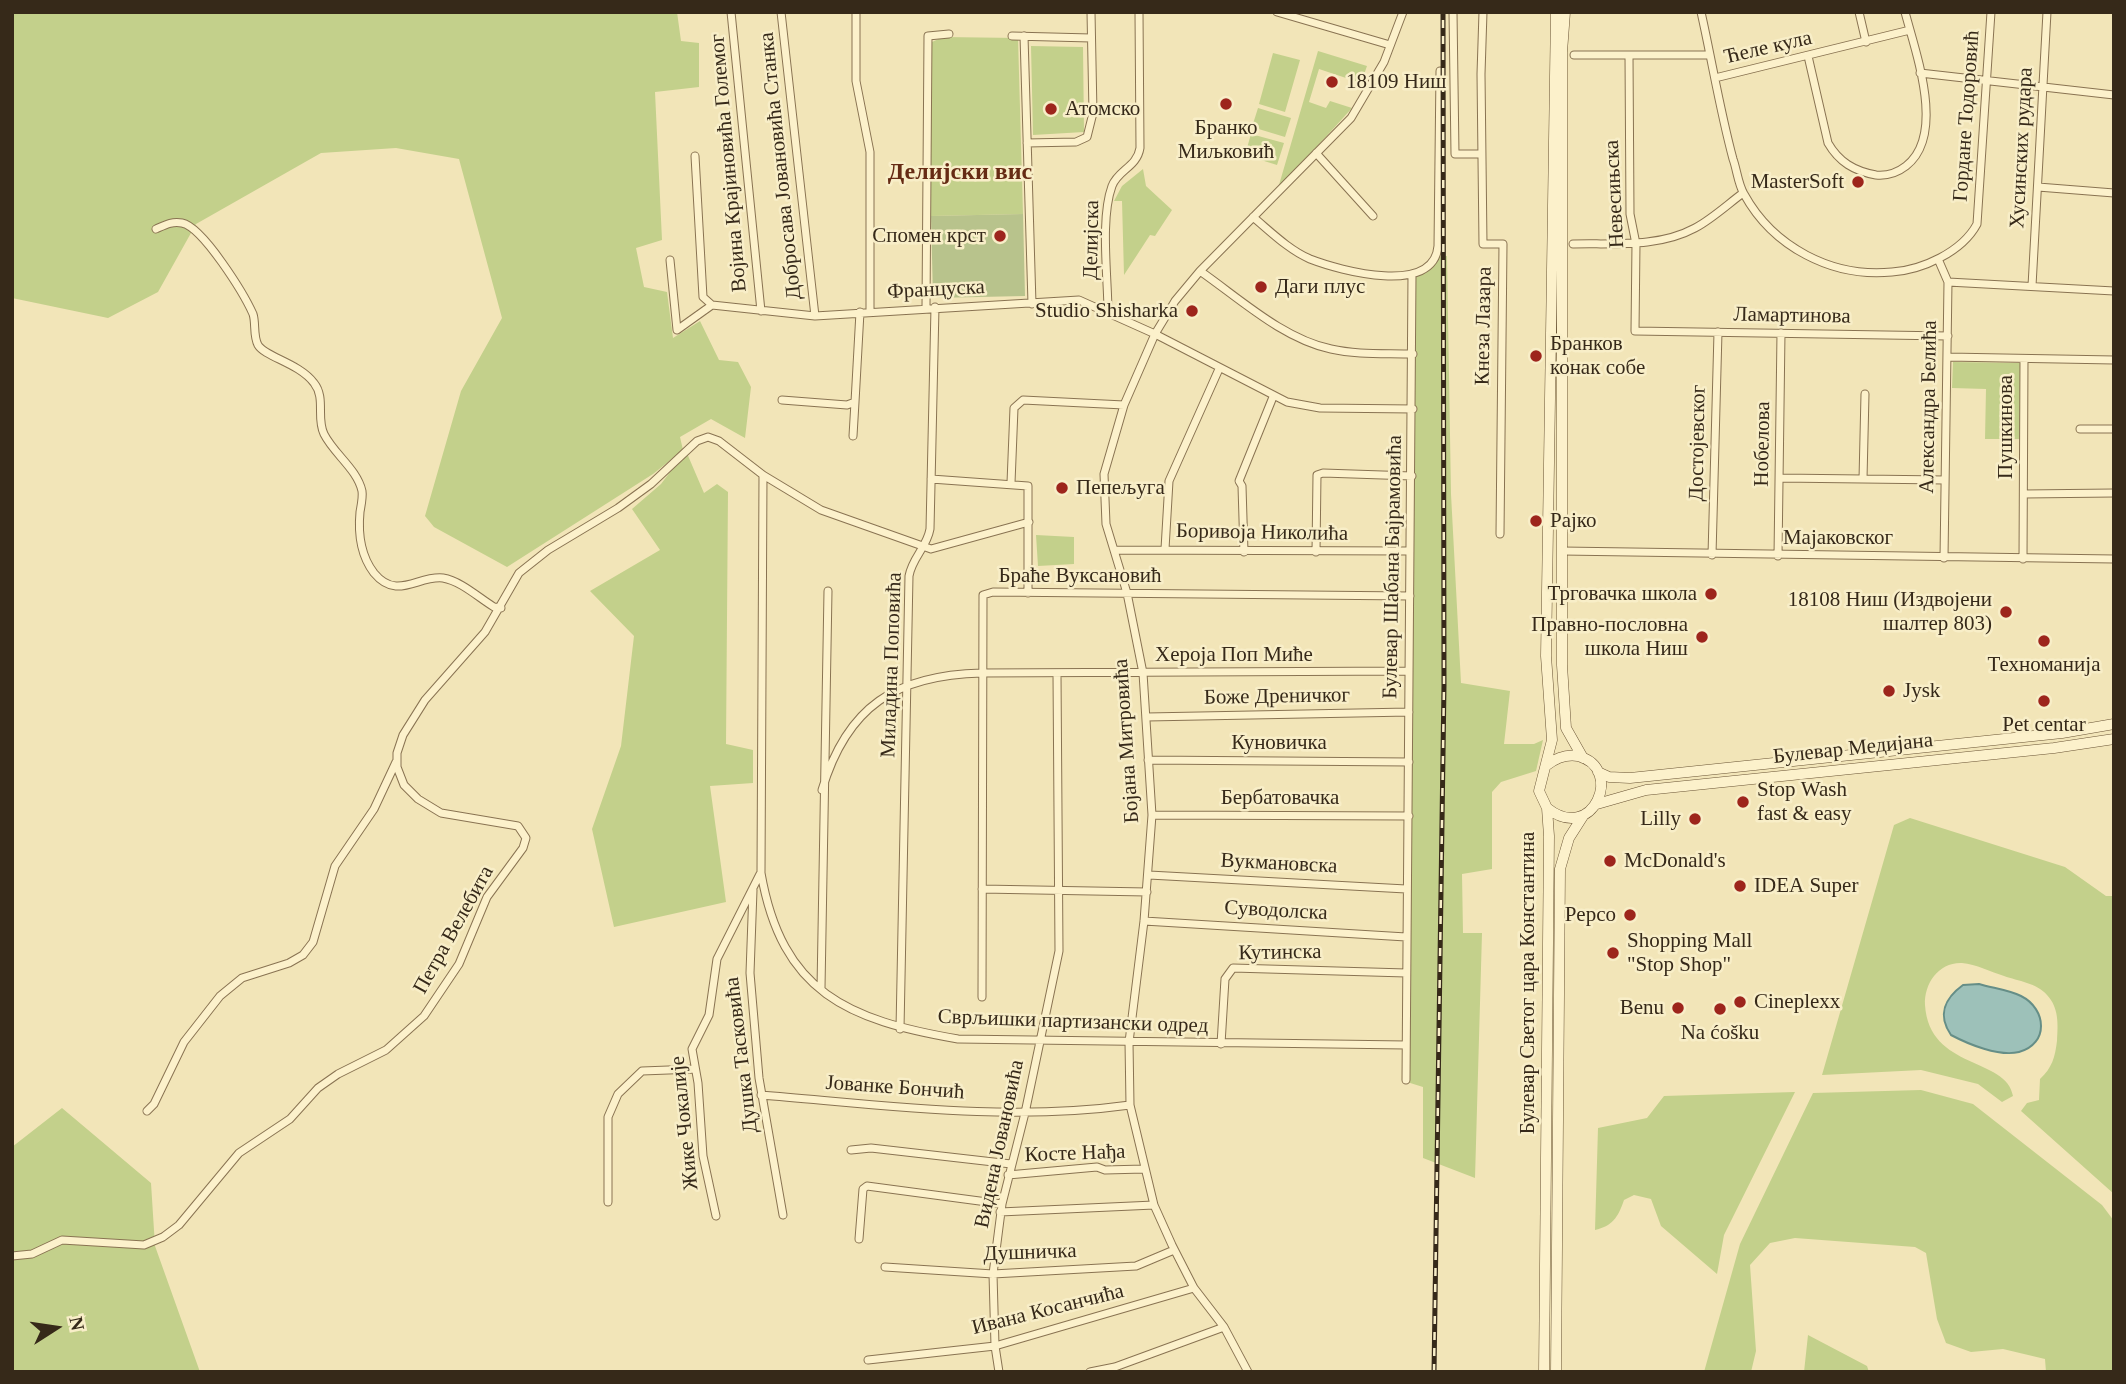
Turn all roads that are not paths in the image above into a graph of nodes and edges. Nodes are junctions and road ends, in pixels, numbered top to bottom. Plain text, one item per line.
1 (732, 12) edge
2 (781, 12) edge
3 (856, 12) edge
4 (1091, 12) edge
5 (1139, 12) edge
6 (1277, 12) edge
7 (1403, 12) edge
8 (1453, 12) edge
9 (1483, 12) edge
10 (1556, 12) edge
11 (1566, 12) edge
12 (1701, 12) edge
13 (1859, 12) edge
14 (1905, 12) edge
15 (1991, 12) edge
16 (2047, 12) edge
17 (1288, 13) edge
18 (1910, 30) junction
19 (949, 34) dead end
20 (1012, 36) dead end
21 (1024, 36) junction
22 (1091, 38) junction
23 (1866, 41) junction
24 (1390, 45) junction
25 (1574, 55) dead end
26 (1629, 55) junction
27 (1710, 55) junction
28 (1808, 56) junction
29 (1440, 71) dead end
30 (1920, 73) junction
31 (1715, 78) junction
32 (1985, 82) junction
33 (2043, 89) junction
34 (2114, 94) edge
35 (1027, 143) junction
36 (1316, 153) junction
37 (1481, 154) junction
38 (695, 156) dead end
39 (2038, 187) junction
40 (1743, 193) junction
41 (2114, 193) edge
42 (1373, 216) dead end
43 (1253, 217) junction
44 (156, 229) dead end
45 (1573, 243) dead end
46 (1636, 244) junction
47 (1938, 258) junction
48 (670, 260) dead end
49 (1200, 271) junction
50 (1412, 274) junction
51 (1948, 282) junction
52 (2032, 286) junction
53 (2114, 291) edge
54 (1032, 304) junction
55 (712, 305) junction
56 (926, 307) junction
57 (935, 307) junction
58 (761, 311) junction
59 (870, 311) junction
60 (860, 312) junction
61 (1108, 313) junction
62 (815, 316) junction
63 (1635, 331) joint
64 (1718, 332) junction
65 (1781, 333) junction
66 (1155, 334) junction
67 (1948, 336) junction
68 (1413, 354) junction
69 (1948, 357) junction
70 (2024, 359) junction
71 (2114, 360) edge
72 (1219, 369) junction
73 (1864, 394) dead end
74 (1273, 397) junction
75 (782, 400) dead end
76 (855, 402) junction
77 (1125, 405) junction
78 (1413, 409) junction
79 (2080, 429) dead end
80 (2114, 429) edge
81 (853, 436) dead end
82 (763, 475) junction
83 (1412, 475) junction
84 (1780, 478) junction
85 (1863, 479) junction
86 (932, 480) junction
87 (1945, 480) junction
88 (1011, 483) junction
89 (2114, 493) edge
90 (2024, 494) junction
91 (1029, 522) junction
92 (1500, 534) dead end
93 (925, 547) junction
94 (1165, 549) junction
95 (1114, 550) junction
96 (1410, 551) junction
97 (1562, 551) junction
98 (1244, 552) junction
99 (1316, 552) junction
100 (1712, 555) junction
101 (1778, 556) junction
102 (1944, 558) junction
103 (2023, 559) junction
104 (2114, 559) edge
105 (828, 590) dead end
106 (1028, 593) junction
107 (1127, 593) junction
108 (1410, 596) junction
109 (500, 608) junction
110 (1409, 671) junction
111 (982, 673) junction
112 (1143, 673) junction
113 (1057, 674) junction
114 (908, 685) junction
115 (1409, 712) junction
116 (1147, 717) junction
117 (2114, 724) edge
118 (2114, 738) edge
119 (1583, 758) junction
120 (397, 759) junction
121 (1148, 760) junction
122 (1409, 762) junction
123 (1547, 766) junction
124 (1598, 772) junction
125 (822, 790) junction
126 (1597, 804) junction
127 (1547, 808) junction
128 (1152, 815) junction
129 (1409, 816) junction
130 (1583, 816) junction
131 (761, 873) junction
132 (1149, 875) junction
133 (753, 889) junction
134 (982, 889) junction
135 (1406, 889) junction
136 (1060, 890) junction
137 (1147, 892) junction
138 (1144, 921) junction
139 (1406, 937) junction
140 (1406, 973) junction
141 (821, 988) junction
142 (982, 997) dead end
143 (901, 1029) junction
144 (1040, 1041) junction
145 (1129, 1042) junction
146 (1221, 1044) junction
147 (1406, 1045) junction
148 (695, 1069) junction
149 (1406, 1080) dead end
150 (761, 1096) junction
151 (1130, 1105) junction
152 (147, 1111) dead end
153 (1025, 1113) junction
154 (851, 1150) dead end
155 (1011, 1164) junction
156 (1144, 1169) junction
157 (1008, 1175) junction
158 (608, 1202) dead end
159 (1154, 1205) junction
160 (1001, 1208) junction
161 (783, 1215) dead end
162 (716, 1216) dead end
163 (859, 1239) dead end
164 (1174, 1250) junction
165 (12, 1256) edge
166 (885, 1267) dead end
167 (993, 1274) junction
168 (1194, 1288) junction
169 (1224, 1327) junction
170 (995, 1346) junction
171 (868, 1360) dead end
172 (999, 1372) edge
173 (1090, 1372) edge
174 (1248, 1372) edge
175 (1544, 1372) edge
176 (1556, 1372) edge

1 - 58 street, Војина Крајиновића Големог
2 - 62 street, Добросава Јовановића Станка
3 - 59 street
4 - 22 street
5 - 61 street, Делијска
6 - 17 street
7 - 24 street, Бојана Митровића
8 - 37 street
9 - 37 street, Кнеза Лазара
10 - 123 main road, Булевар Светог цара Константина
11 - 97 main road
12 - 27 street
13 - 23 street
14 - 18 street
15 - 32 street, Гордане Тодоровић
16 - 33 street, Хусинских рудара
17 - 24 street
18 - 23 street, Ћеле кула
18 - 30 street
19 - 56 street
20 - 21 street
21 - 22 street
21 - 35 street
22 - 35 street
23 - 28 street, Ћеле кула
24 - 36 street, Бојана Митровића
25 - 26 street
26 - 27 street
26 - 46 street, Невесињска
27 - 31 street
28 - 30 street
28 - 31 street, Ћеле кула
29 - 50 street
30 - 32 street
31 - 40 street
32 - 33 street
32 - 47 street, Гордане Тодоровић
33 - 34 street
33 - 39 street, Хусинских рудара
35 - 54 street
36 - 42 street
36 - 43 street, Бојана Митровића
37 - 92 street, Кнеза Лазара
38 - 55 street
39 - 41 street
39 - 52 street, Хусинских рудара
40 - 46 street
40 - 47 street
43 - 49 street, Бојана Митровића
43 - 50 street
44 - 109 street
45 - 46 street
46 - 63 street, Невесињска
47 - 51 street, Александра Белића
48 - 55 street
49 - 66 street, Бојана Митровића
49 - 68 street
50 - 68 street, Булевар Шабана Бајрамовића
51 - 52 street
51 - 67 street, Александра Белића
52 - 53 street
54 - 57 street, Француска
54 - 61 street, Француска
55 - 58 street, Француска
56 - 57 street, Француска
56 - 59 street, Француска
57 - 86 street, Миладина Поповића
58 - 62 street, Француска
59 - 60 street, Француска
60 - 62 street, Француска
60 - 76 street
61 - 66 street, Француска
63 - 64 street, Ламартинова
64 - 65 street, Ламартинова
64 - 100 street, Достојевског
65 - 67 street, Ламартинова
65 - 84 street, Нобелова
66 - 72 street, Француска
66 - 77 street, Бојана Митровића
67 - 69 street, Александра Белића
68 - 78 street, Булевар Шабана Бајрамовића
69 - 70 street
69 - 87 street, Александра Белића
70 - 71 street
70 - 90 street, Пушкинова
72 - 74 street, Француска
72 - 94 street
73 - 85 street
74 - 78 street, Француска
74 - 98 street
75 - 76 street
76 - 81 street
77 - 88 street
77 - 95 street, Бојана Митровића
78 - 83 street, Булевар Шабана Бајрамовића
79 - 80 street
82 - 93 street
82 - 109 street
82 - 131 street, Сврљишки партизански одред
83 - 96 street, Булевар Шабана Бајрамовића
83 - 99 street
84 - 85 street
84 - 101 street, Нобелова
85 - 87 street
86 - 88 street
86 - 93 street, Миладина Поповића
87 - 102 street, Александра Белића
88 - 91 street
89 - 90 street, Пушкинова
90 - 103 street, Пушкинова
91 - 93 street
91 - 106 street
93 - 114 street, Миладина Поповића
94 - 95 street, Боривоја Николића
94 - 98 street, Боривоја Николића
95 - 107 street, Бојана Митровића
96 - 99 street, Боривоја Николића
96 - 108 street, Булевар Шабана Бајрамовића
97 - 100 street, Мајаковског
97 - 119 main road
98 - 99 street, Боривоја Николића
100 - 101 street, Мајаковског
101 - 102 street, Мајаковског
102 - 103 street, Мајаковског
103 - 104 street, Мајаковског
105 - 125 street, Хероја Поп Миће
106 - 107 street, Браће Вуксановић
106 - 111 street, Браће Вуксановић
107 - 108 street, Браће Вуксановић
107 - 112 street, Бојана Митровића
108 - 110 street, Булевар Шабана Бајрамовића
109 - 120 street
110 - 112 street, Хероја Поп Миће
110 - 115 street, Булевар Шабана Бајрамовића
111 - 113 street, Хероја Поп Миће
111 - 114 street, Хероја Поп Миће
111 - 134 street, Браће Вуксановић
112 - 113 street, Хероја Поп Миће
112 - 116 street, Бојана Митровића
113 - 136 street, Видена Јовановића
114 - 125 street, Хероја Поп Миће
114 - 143 street, Миладина Поповића
115 - 116 street, Боже Дреничког
115 - 122 street, Булевар Шабана Бајрамовића
116 - 121 street, Бојана Митровића
117 - 124 main road, Булевар Медијана
118 - 126 main road, Булевар Медијана
119 - 123 main road
119 - 124 main road
120 - 152 street
120 - 165 street, Петра Велебита
121 - 122 street, Куновичка
121 - 128 street, Бојана Митровића
122 - 129 street, Булевар Шабана Бајрамовића
123 - 127 main road, Булевар Светог цара Константина
124 - 126 main road
125 - 141 street, Хероја Поп Миће
126 - 130 main road
127 - 130 main road
127 - 175 main road, Булевар Светог цара Константина
128 - 129 street, Бербатовачка
128 - 132 street, Бојана Митровића
129 - 135 street, Булевар Шабана Бајрамовића
130 - 176 main road, Булевар Светог цара Константина
131 - 133 street, Жике Чокалије
131 - 141 street, Сврљишки партизански одред
132 - 135 street, Вукмановска
132 - 137 street, Бојана Митровића
133 - 148 street, Жике Чокалије
133 - 150 street, Душка Тасковића
134 - 136 street
134 - 142 street, Браће Вуксановић
135 - 139 street, Булевар Шабана Бајрамовића
136 - 137 street
136 - 144 street, Видена Јовановића
137 - 138 street, Бојана Митровића
138 - 139 street, Суводолска
138 - 145 street, Бојана Митровића
139 - 140 street, Булевар Шабана Бајрамовића
140 - 146 street, Кутинска
140 - 147 street, Булевар Шабана Бајрамовића
141 - 143 street, Сврљишки партизански одред
143 - 144 street, Сврљишки партизански одред
144 - 145 street, Сврљишки партизански одред
144 - 153 street, Видена Јовановића
145 - 146 street, Сврљишки партизански одред
145 - 151 street, Бојана Митровића
146 - 147 street, Сврљишки партизански одред
147 - 149 street, Булевар Шабана Бајрамовића
148 - 158 street
148 - 162 street, Жике Чокалије
150 - 153 street, Јованке Бончић
150 - 161 street, Душка Тасковића
151 - 153 street, Јованке Бончић
151 - 156 street, Бојана Митровића
153 - 155 street, Видена Јовановића
154 - 155 street
155 - 157 street, Видена Јовановића
156 - 157 street, Косте Нађа
156 - 159 street, Бојана Митровића
157 - 160 street, Видена Јовановића
159 - 160 street
159 - 164 street, Бојана Митровића
160 - 163 street
160 - 167 street, Видена Јовановића
164 - 167 street, Душничка
164 - 168 street, Бојана Митровића
166 - 167 street, Душничка
167 - 170 street, Видена Јовановића
168 - 169 street, Бојана Митровића
168 - 170 street, Ивана Косанчића
169 - 173 street
169 - 174 street, Бојана Митровића
170 - 171 street, Ивана Косанчића
170 - 172 street, Видена Јовановића

